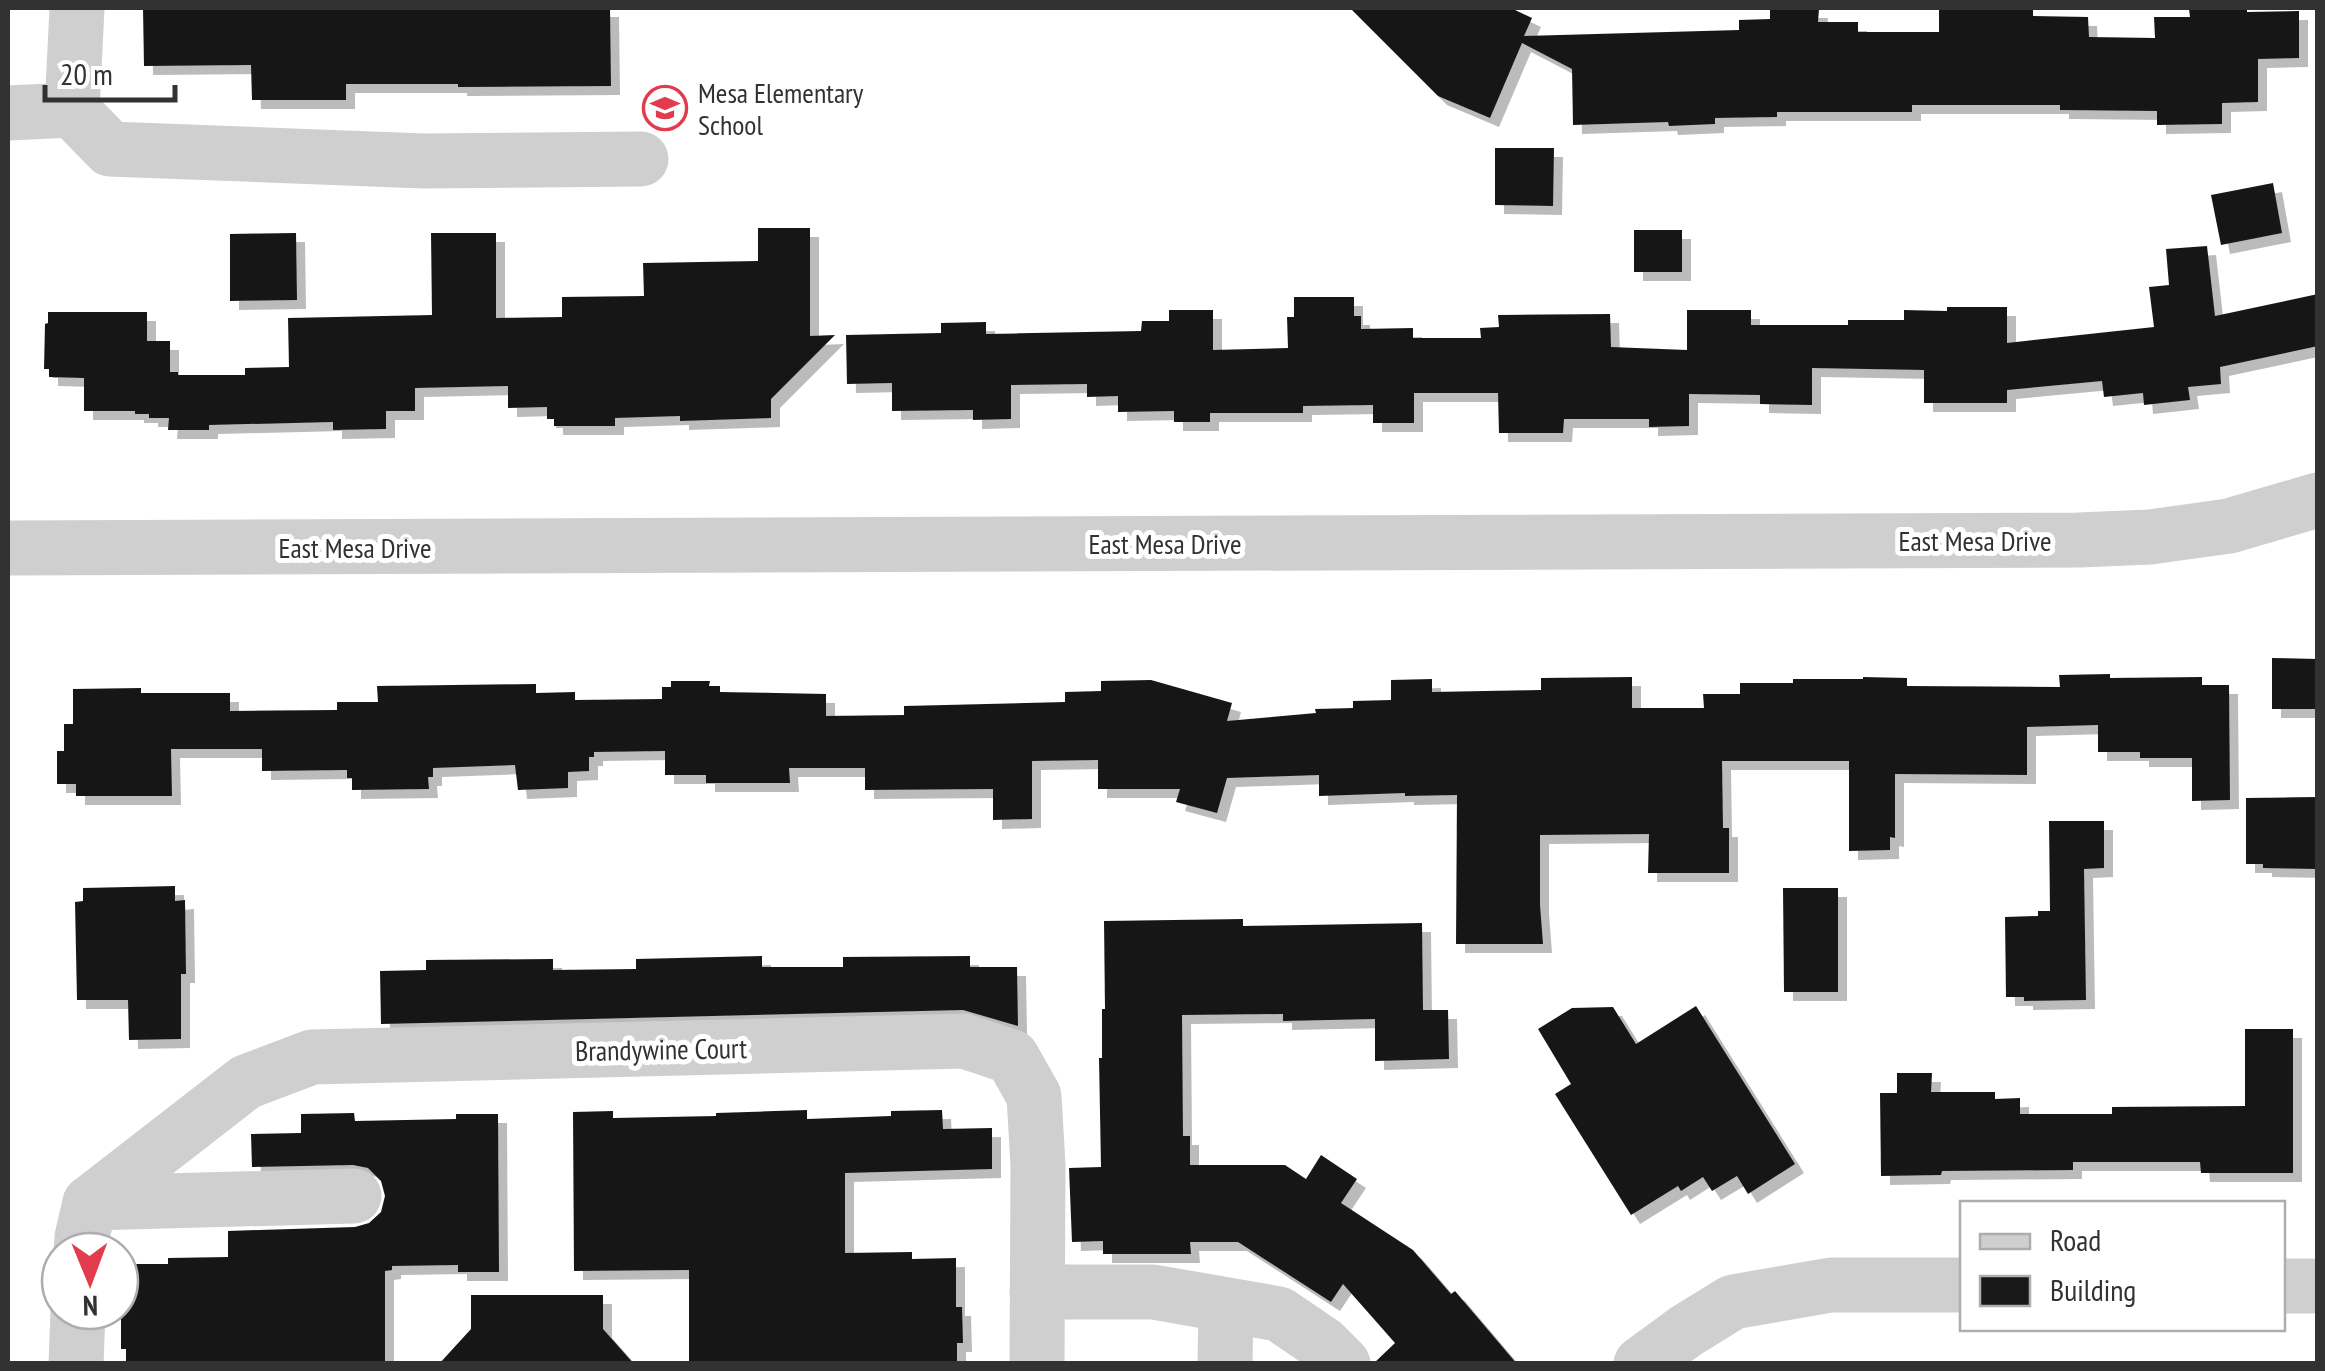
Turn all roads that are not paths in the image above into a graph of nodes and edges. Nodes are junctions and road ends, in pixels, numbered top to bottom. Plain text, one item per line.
1 (77, 8) edge
2 (72, 110) junction
3 (8, 112) edge
4 (641, 159) dead end
5 (2318, 500) edge
6 (8, 548) edge
7 (354, 1196) dead end
8 (86, 1227) edge
9 (1960, 1285) edge
10 (2285, 1286) edge
11 (2318, 1286) edge
12 (1037, 1292) junction
13 (1226, 1304) junction
14 (77, 1331) edge
15 (76, 1364) edge
16 (1037, 1364) edge
17 (1225, 1364) edge
18 (1344, 1364) edge
19 (1641, 1364) edge

1 - 2 street
2 - 3 street
2 - 4 street
5 - 6 street, East Mesa Drive
7 - 8 street
8 - 12 street, Brandywine Court
9 - 19 street
10 - 11 street
12 - 13 street
12 - 16 street, Brandywine Court
13 - 17 street
13 - 18 street
14 - 15 street

